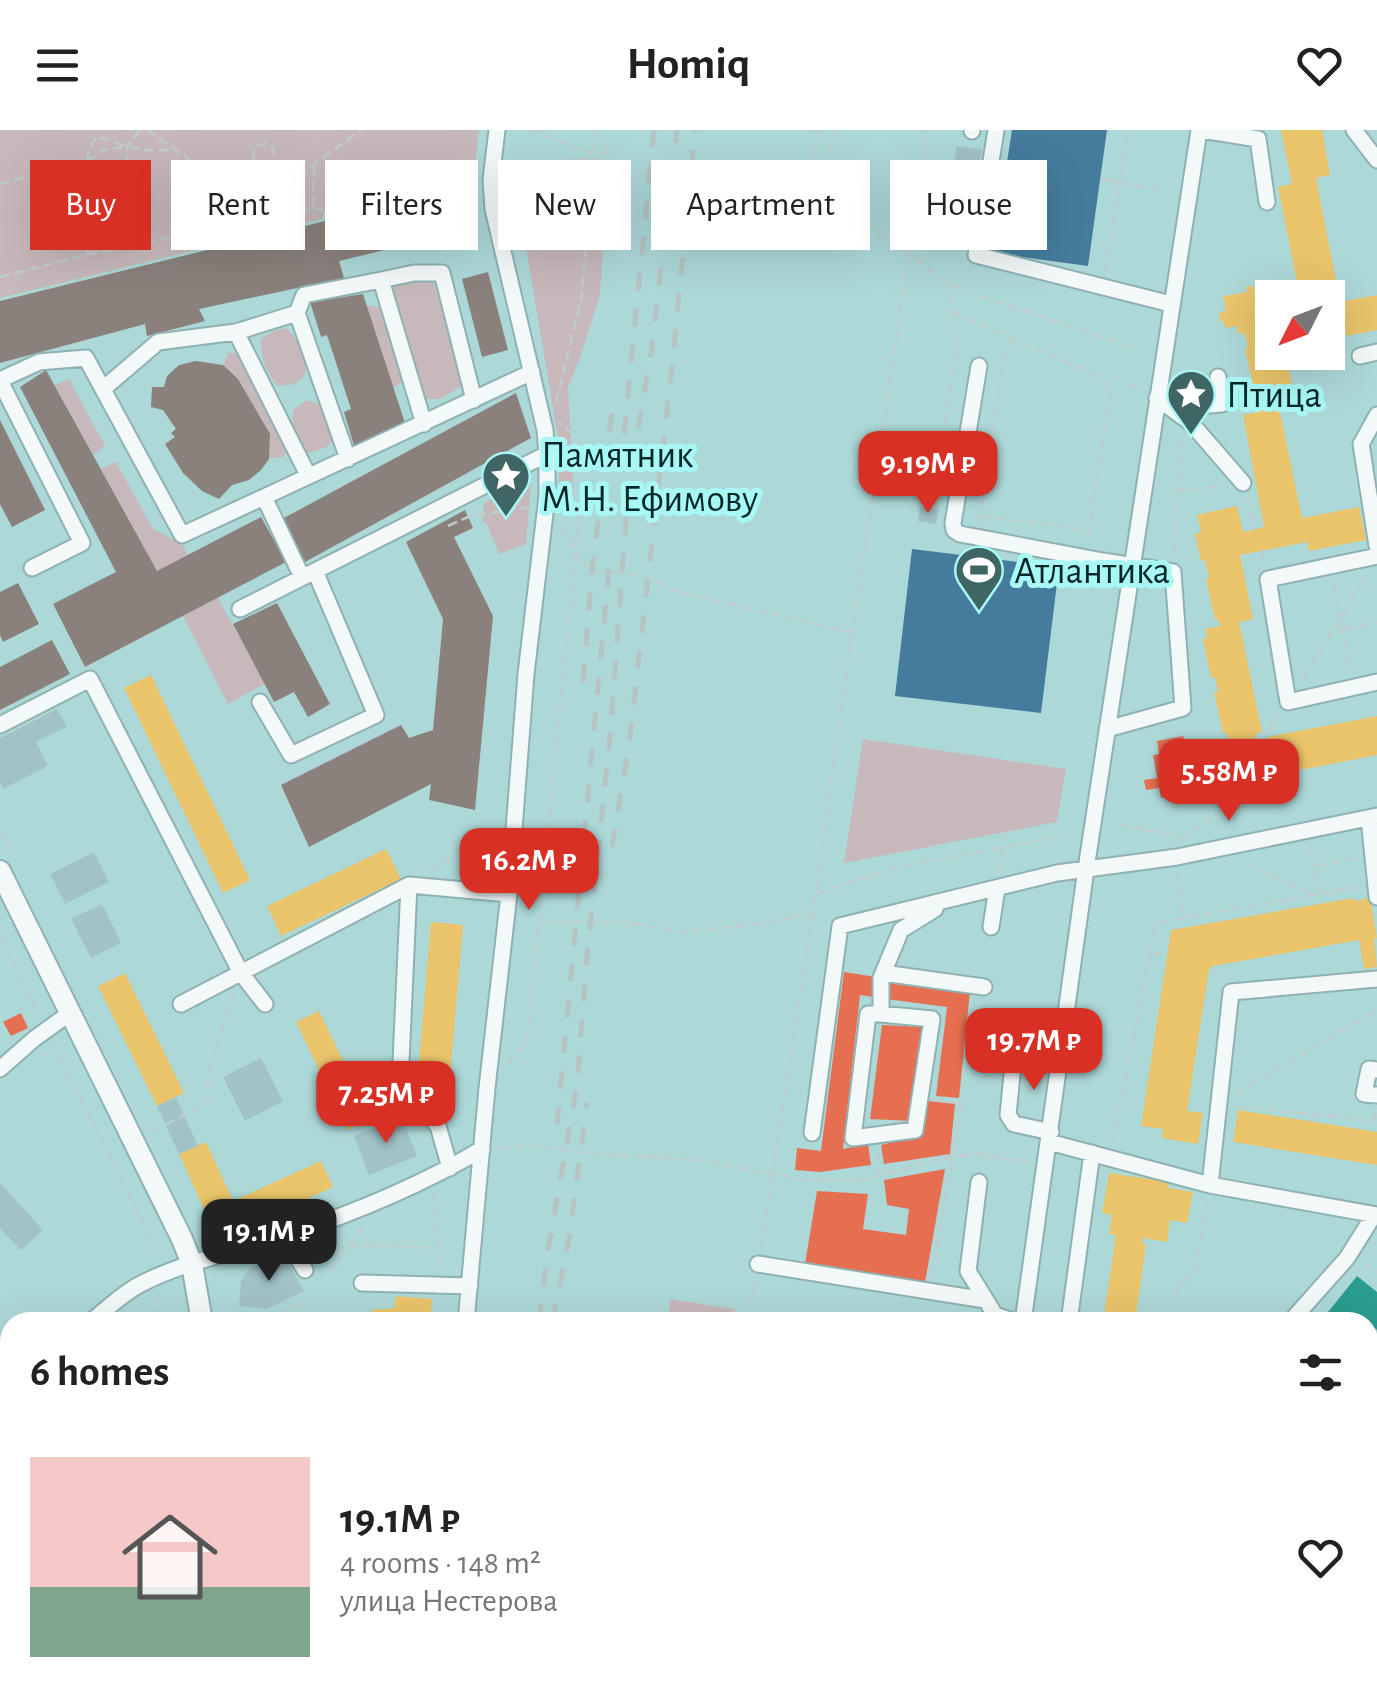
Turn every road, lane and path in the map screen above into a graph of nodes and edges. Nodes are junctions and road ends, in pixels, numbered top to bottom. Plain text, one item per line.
1 (140, 130) edge
2 (147, 130) edge
3 (360, 130) edge
4 (497, 130) edge
5 (529, 130) edge
6 (594, 130) edge
7 (816, 130) edge
8 (834, 130) edge
9 (928, 130) edge
10 (996, 130) edge
11 (1128, 130) edge
12 (1201, 130) edge
13 (1354, 130) edge
14 (127, 147) junction
15 (605, 148) dead end
16 (175, 150) junction
17 (595, 157) junction
18 (86, 160) joint
19 (127, 160) edge
20 (190, 160) edge
21 (254, 160) edge
22 (272, 160) edge
23 (568, 160) edge
24 (814, 160) edge
25 (923, 160) edge
26 (1377, 160) edge
27 (314, 166) junction
28 (305, 172) edge
29 (30, 176) edge
30 (1100, 179) dead end
31 (1120, 183) junction
32 (0, 184) edge
33 (1159, 190) dead end
34 (1267, 202) dead end
35 (313, 208) junction
36 (305, 210) edge
37 (325, 210) edge
38 (870, 234) edge
39 (171, 236) edge
40 (890, 236) edge
41 (87, 250) edge
42 (910, 250) edge
43 (86, 255) junction
44 (909, 256) junction
45 (0, 277) edge
46 (381, 280) junction
47 (952, 285) junction
48 (1103, 288) junction
49 (1171, 304) junction
50 (953, 312) junction
51 (298, 313) junction
52 (236, 332) junction
53 (1011, 338) junction
54 (1134, 348) dead end
55 (978, 366) dead end
56 (532, 372) junction
57 (1218, 377) dead end
58 (0, 381) edge
59 (102, 389) junction
60 (1157, 398) junction
61 (474, 400) junction
62 (1377, 414) edge
63 (1186, 419) junction
64 (424, 424) junction
65 (548, 454) junction
66 (348, 459) junction
67 (308, 475) junction
68 (1243, 483) junction
69 (1178, 491) junction
70 (264, 497) junction
71 (538, 506) junction
72 (955, 509) junction
73 (980, 516) junction
74 (448, 526) dead end
75 (1089, 530) junction
76 (1255, 530) dead end
77 (977, 537) junction
78 (1377, 546) edge
79 (577, 556) junction
80 (1377, 556) edge
81 (1085, 557) junction
82 (1132, 566) junction
83 (1330, 566) junction
84 (32, 568) dead end
85 (1172, 572) junction
86 (308, 574) junction
87 (1368, 574) dead end
88 (240, 609) dead end
89 (1333, 618) dead end
90 (1340, 619) junction
91 (1377, 623) edge
92 (1342, 630) junction
93 (852, 633) junction
94 (1301, 670) dead end
95 (1306, 673) junction
96 (1377, 682) edge
97 (1353, 688) junction
98 (260, 702) dead end
99 (1288, 702) junction
100 (0, 724) edge
101 (1107, 729) junction
102 (1264, 743) dead end
103 (1373, 817) edge
104 (1118, 824) dead end
105 (501, 827) dead end
106 (1307, 830) junction
107 (1006, 832) dead end
108 (1063, 836) dead end
109 (1183, 838) dead end
110 (1002, 849) junction
111 (1373, 855) junction
112 (1315, 866) junction
113 (1086, 869) junction
114 (1260, 870) dead end
115 (0, 872) edge
116 (409, 884) junction
117 (1376, 884) edge
118 (997, 888) junction
119 (509, 894) junction
120 (1320, 894) junction
121 (816, 895) junction
122 (1314, 896) junction
123 (1377, 896) edge
124 (947, 901) junction
125 (814, 914) junction
126 (540, 922) junction
127 (992, 927) dead end
128 (0, 935) edge
129 (1168, 952) dead end
130 (1151, 955) junction
131 (240, 973) junction
132 (883, 974) junction
133 (1377, 979) edge
134 (984, 987) dead end
135 (181, 1004) dead end
136 (265, 1004) dead end
137 (1377, 1010) edge
138 (70, 1013) junction
139 (881, 1014) junction
140 (46, 1030) junction
141 (1062, 1047) junction
142 (507, 1065) dead end
143 (0, 1069) edge
144 (1377, 1070) edge
145 (1377, 1096) edge
146 (920, 1098) junction
147 (971, 1099) dead end
148 (962, 1103) junction
149 (1219, 1104) junction
150 (1377, 1111) edge
151 (148, 1133) dead end
152 (812, 1133) dead end
153 (874, 1135) junction
154 (1050, 1137) junction
155 (482, 1149) junction
156 (1092, 1154) junction
157 (952, 1156) junction
158 (1110, 1157) junction
159 (1046, 1167) junction
160 (450, 1168) junction
161 (774, 1174) junction
162 (880, 1176) junction
163 (433, 1177) junction
164 (979, 1182) dead end
165 (1210, 1185) junction
166 (380, 1202) junction
167 (1375, 1215) edge
168 (284, 1236) junction
169 (166, 1244) dead end
170 (349, 1245) junction
171 (155, 1247) junction
172 (439, 1248) junction
173 (192, 1264) junction
174 (758, 1264) junction
175 (305, 1270) dead end
176 (331, 1271) dead end
177 (156, 1278) junction
178 (362, 1283) dead end
179 (442, 1285) junction
180 (470, 1286) junction
181 (930, 1292) junction
182 (310, 1299) dead end
183 (986, 1300) junction
184 (103, 1312) edge
185 (157, 1312) edge
186 (200, 1312) edge
187 (286, 1312) edge
188 (441, 1312) edge
189 (467, 1312) edge
190 (750, 1312) edge
191 (993, 1312) edge
192 (1022, 1312) edge
193 (1069, 1312) edge
194 (1171, 1312) edge
195 (1299, 1312) edge

1 - 14 path
2 - 16 path
3 - 27 path
4 - 56 street
5 - 17 path
6 - 17 path
7 - 24 path
8 - 40 path
9 - 25 path
10 - 48 street
11 - 31 path
12 - 34 street
12 - 49 street
13 - 26 street
14 - 16 path
14 - 18 path
14 - 18 path
14 - 19 path
15 - 17 path
16 - 20 path
17 - 23 path
17 - 79 path
21 - 22 path
27 - 28 path
27 - 35 path
29 - 32 path
30 - 31 path
31 - 33 path
31 - 48 path
35 - 36 path
35 - 37 path
38 - 44 path
39 - 43 path
41 - 43 path
42 - 44 path
43 - 45 path
44 - 47 path
44 - 93 path
46 - 51 street
46 - 61 street
46 - 64 street
47 - 50 path
47 - 54 path
48 - 49 street
49 - 60 street
50 - 53 path
50 - 72 path
51 - 52 street
51 - 66 street
52 - 59 street
52 - 67 street
53 - 73 path
53 - 75 path
55 - 72 street
56 - 61 street
56 - 65 street
57 - 63 street
58 - 59 street
58 - 84 street
59 - 70 street
60 - 63 street
60 - 82 street
61 - 64 street
62 - 78 street
63 - 68 street
63 - 69 path
64 - 66 street
65 - 71 street
65 - 86 street
66 - 67 street
67 - 70 street
68 - 69 path
68 - 76 path
69 - 85 path
70 - 86 street
71 - 74 path
71 - 79 path
71 - 119 street
72 - 77 street
73 - 75 path
73 - 77 path
75 - 81 path
77 - 81 street
79 - 93 path
79 - 126 path
80 - 83 street
81 - 82 street
82 - 85 street
82 - 101 street
83 - 90 path
83 - 99 street
85 - 101 street
86 - 88 street
86 - 98 street
87 - 90 path
89 - 90 path
90 - 92 path
90 - 95 path
91 - 92 path
92 - 97 path
93 - 121 path
94 - 95 path
95 - 99 path
96 - 97 street
97 - 99 street
99 - 102 path
100 - 131 street
101 - 113 street
103 - 106 street
103 - 111 street
104 - 109 path
105 - 116 path
106 - 112 path
106 - 113 street
107 - 110 path
108 - 110 path
110 - 118 path
110 - 121 path
111 - 112 path
111 - 117 street
112 - 120 path
113 - 118 street
113 - 141 street
114 - 122 path
115 - 138 main road
116 - 119 street
116 - 131 street
116 - 160 street
117 - 120 path
117 - 123 street
118 - 124 street
118 - 127 street
119 - 155 street
120 - 122 path
121 - 125 path
122 - 130 path
124 - 132 street
124 - 152 street
125 - 126 path
125 - 161 path
126 - 142 path
128 - 140 path
129 - 130 path
130 - 158 path
131 - 135 street
131 - 136 street
131 - 151 path
132 - 134 street
132 - 139 street
133 - 149 street
137 - 149 path
138 - 140 street
138 - 173 main road
139 - 146 street
139 - 153 street
140 - 143 street
140 - 171 path
141 - 154 street
141 - 154 street
144 - 145 street
146 - 148 path
146 - 153 street
147 - 148 path
148 - 157 path
149 - 150 path
149 - 165 street
153 - 162 path
154 - 156 street
154 - 159 street
155 - 160 street
155 - 161 path
155 - 180 street
156 - 158 street
156 - 193 street
157 - 159 path
157 - 162 path
157 - 181 path
158 - 165 street
159 - 192 street
160 - 163 street
161 - 162 path
161 - 174 path
163 - 166 street
163 - 172 path
164 - 183 street
165 - 167 street
165 - 194 path
166 - 168 street
166 - 170 path
167 - 195 street
168 - 173 street
168 - 175 street
169 - 171 path
170 - 172 path
170 - 176 path
171 - 177 path
172 - 179 path
173 - 177 street
173 - 186 main road
174 - 181 street
174 - 190 path
177 - 184 street
177 - 185 path
178 - 179 street
179 - 180 street
179 - 188 path
180 - 189 street
181 - 183 street
182 - 187 path
183 - 191 street

